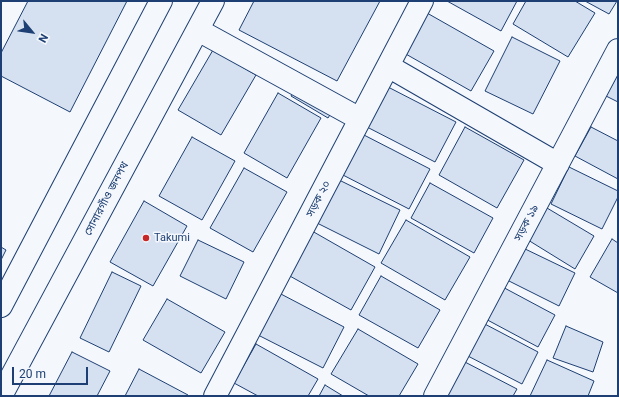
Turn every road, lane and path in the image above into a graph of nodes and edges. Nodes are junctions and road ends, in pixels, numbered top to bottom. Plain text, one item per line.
1 (161, 1) edge
2 (213, 1) edge
3 (422, 1) edge
4 (198, 30) junction
5 (618, 50) edge
6 (388, 66) junction
7 (360, 119) junction
8 (558, 164) junction
9 (1, 306) edge
10 (1, 396) edge
11 (215, 396) edge
12 (435, 396) edge

1 - 9 street
2 - 4 street, সোনারগাঁও জনপথ
3 - 6 street, সড়ক ২০
4 - 7 street
4 - 10 street, সোনারগাঁও জনপথ
5 - 8 street, সড়ক ১৯
6 - 7 street, সড়ক ২০
6 - 8 street
7 - 11 street, সড়ক ২০
8 - 12 street, সড়ক ১৯

